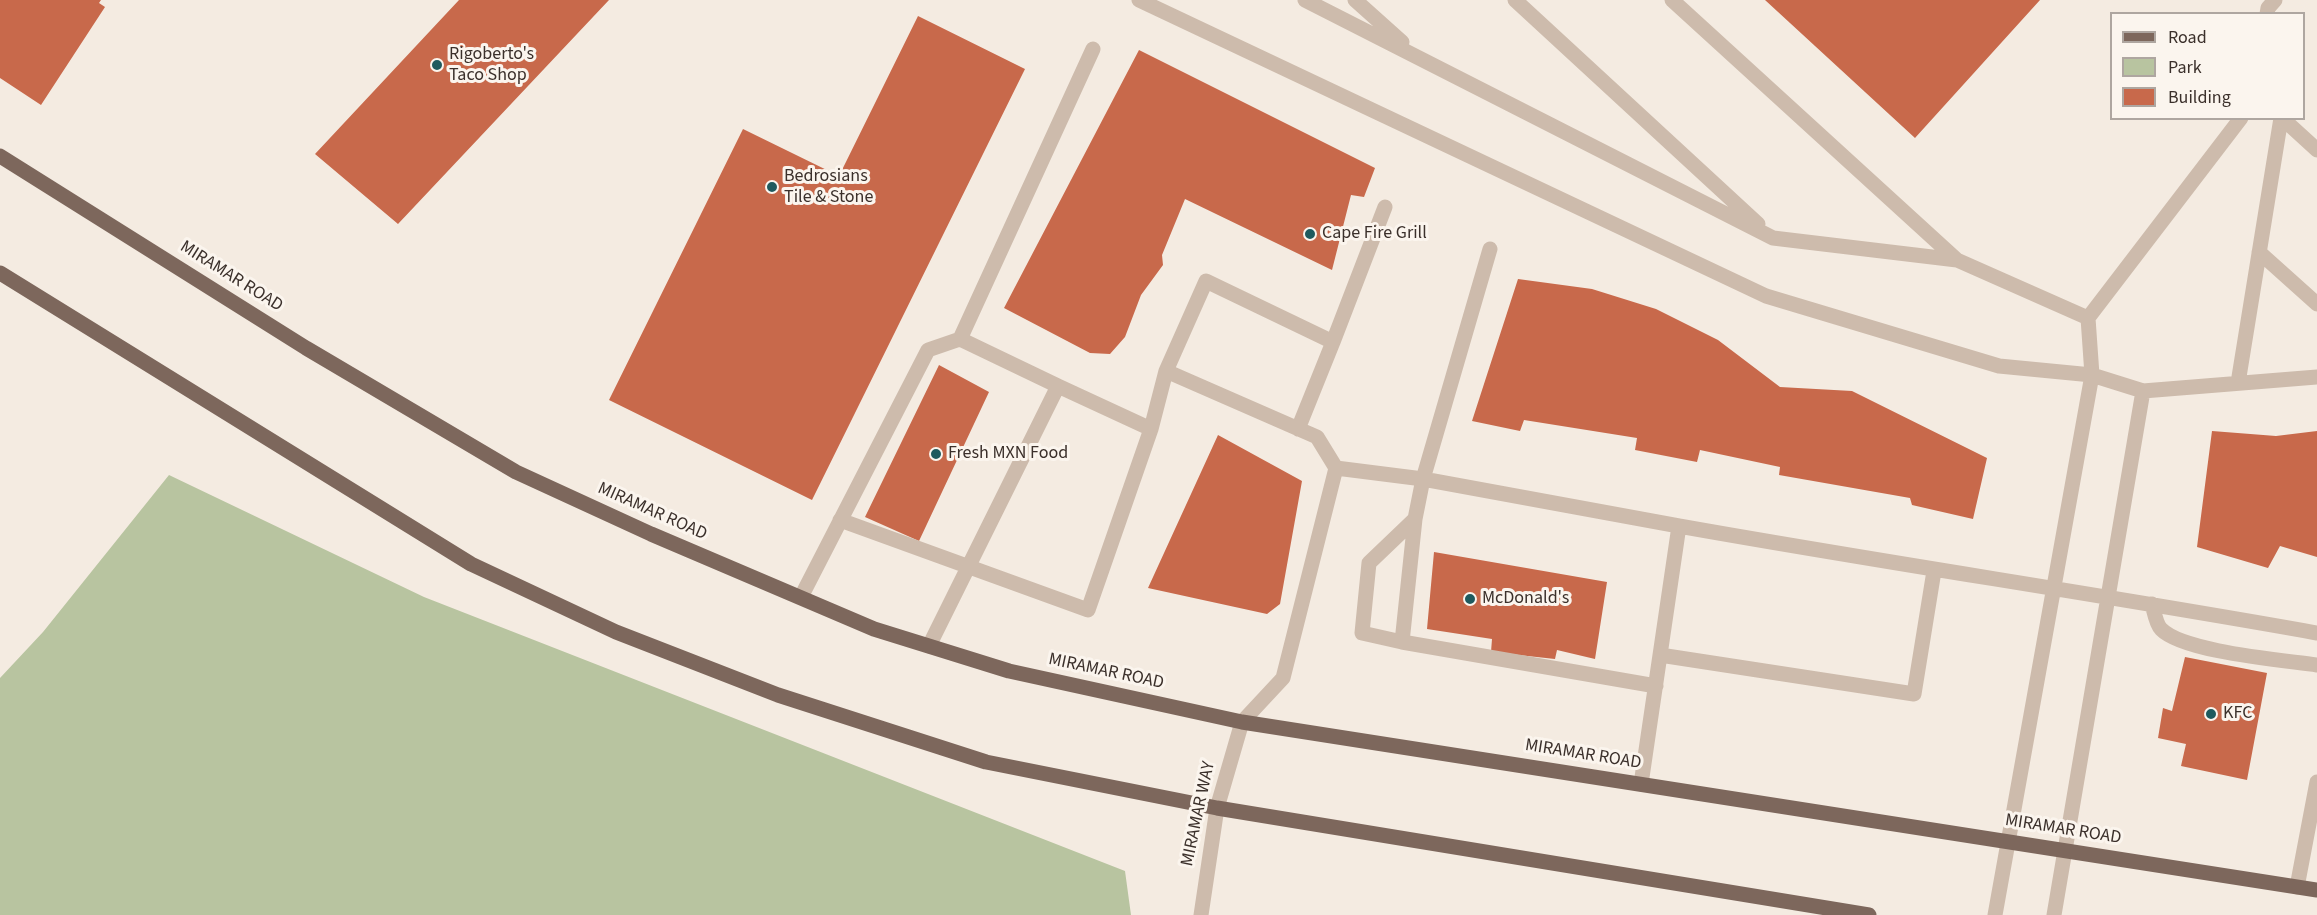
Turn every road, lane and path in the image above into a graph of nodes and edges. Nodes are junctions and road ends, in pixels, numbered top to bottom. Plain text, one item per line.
1 (1139, 0) edge
2 (1305, 0) edge
3 (1355, 0) edge
4 (1515, 0) edge
5 (1672, 0) edge
6 (1093, 49) dead end
7 (1414, 54) junction
8 (2239, 120) edge
9 (2282, 120) edge
10 (2284, 120) edge
11 (2317, 150) edge
12 (0, 156) edge
13 (1385, 207) dead end
14 (1773, 238) junction
15 (1490, 249) dead end
16 (2259, 252) junction
17 (1957, 260) junction
18 (0, 273) edge
19 (2317, 304) edge
20 (2088, 318) junction
21 (960, 339) junction
22 (1333, 342) junction
23 (1166, 371) junction
24 (2092, 375) junction
25 (2317, 377) edge
26 (2238, 383) junction
27 (1058, 386) junction
28 (2143, 391) junction
29 (1151, 429) junction
30 (1298, 429) junction
31 (1336, 468) junction
32 (1423, 478) junction
33 (1415, 519) junction
34 (840, 520) junction
35 (1679, 526) junction
36 (970, 567) junction
37 (1934, 571) junction
38 (2053, 588) junction
39 (2108, 596) junction
40 (801, 597) junction
41 (2152, 604) junction
42 (2317, 633) edge
43 (1402, 642) junction
44 (929, 646) junction
45 (1660, 655) junction
46 (2317, 665) edge
47 (1656, 686) junction
48 (1242, 722) junction
49 (2317, 782) edge
50 (1641, 784) junction
51 (1217, 808) junction
52 (2008, 842) junction
53 (2065, 850) junction
54 (2297, 887) junction
55 (2317, 890) edge
56 (1201, 915) edge
57 (1869, 915) edge
58 (1995, 915) edge
59 (2054, 915) edge

1 - 24 street
2 - 7 street
3 - 7 street
4 - 14 street
5 - 17 street
6 - 21 street
7 - 14 street
8 - 20 street
9 - 16 street
10 - 11 street
12 - 40 main road, MIRAMAR ROAD
13 - 22 street
14 - 17 street
15 - 32 street
16 - 19 street
16 - 26 street
17 - 20 street
18 - 51 main road
20 - 24 street
21 - 27 street
21 - 34 street
22 - 23 street
22 - 30 street
23 - 29 street
23 - 30 street
24 - 28 street
24 - 38 street
25 - 26 street
26 - 28 street
27 - 29 street
27 - 36 street
28 - 39 street
29 - 36 street
30 - 31 street
31 - 32 street
31 - 48 street
32 - 33 street
32 - 35 street
33 - 43 street
33 - 43 street
34 - 36 street
34 - 40 street
35 - 37 street
35 - 45 street
36 - 44 street
37 - 38 street
37 - 45 street
38 - 39 street
38 - 52 street
39 - 41 street
39 - 53 street
40 - 44 main road, MIRAMAR ROAD
41 - 42 street
41 - 46 street
43 - 47 street
44 - 48 main road, MIRAMAR ROAD
45 - 47 street
47 - 50 street
48 - 50 main road, MIRAMAR ROAD
48 - 51 street, MIRAMAR WAY
49 - 54 street
50 - 52 main road, MIRAMAR ROAD
51 - 56 street, MIRAMAR WAY
51 - 57 main road
52 - 53 main road, MIRAMAR ROAD
52 - 58 street
53 - 54 main road, MIRAMAR ROAD
53 - 59 street
54 - 55 main road, MIRAMAR ROAD

